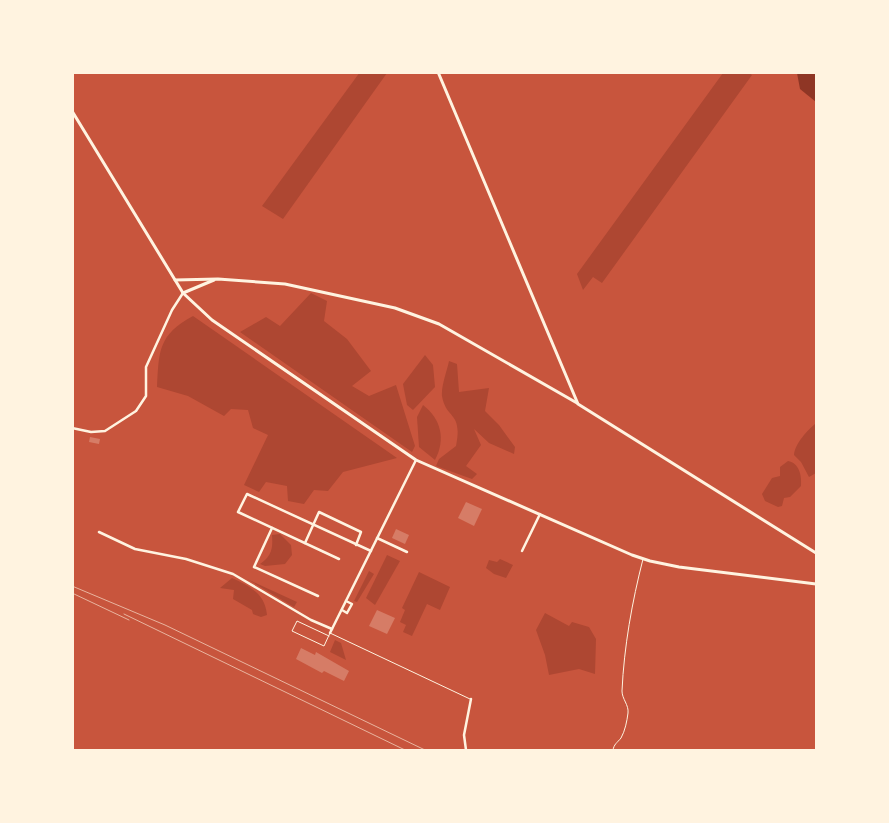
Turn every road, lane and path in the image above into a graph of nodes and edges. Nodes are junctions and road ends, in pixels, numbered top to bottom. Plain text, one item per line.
1 (438, 72) edge
2 (72, 111) edge
3 (218, 279) junction
4 (176, 280) junction
5 (183, 294) junction
6 (578, 404) junction
7 (72, 428) edge
8 (416, 460) junction
9 (540, 514) junction
10 (313, 525) junction
11 (272, 528) junction
12 (99, 532) dead end
13 (377, 538) junction
14 (305, 543) junction
15 (356, 545) junction
16 (371, 551) junction
17 (522, 551) dead end
18 (407, 552) dead end
19 (816, 553) edge
20 (339, 559) dead end
21 (643, 559) junction
22 (816, 584) edge
23 (318, 596) dead end
24 (346, 601) junction
25 (342, 610) junction
26 (332, 629) junction
27 (330, 635) junction
28 (471, 699) joint
29 (466, 750) edge
30 (613, 750) edge

1 - 6 street
2 - 4 street
3 - 4 street
3 - 5 street
3 - 6 street
4 - 5 street
5 - 7 street
5 - 8 street
6 - 19 street
8 - 9 street
8 - 13 street
9 - 17 street
9 - 21 street
10 - 11 street
10 - 14 street
10 - 15 street
10 - 15 street
11 - 14 street
11 - 23 street
12 - 26 street
13 - 16 street
13 - 18 street
14 - 20 street
15 - 16 street
16 - 24 street
21 - 22 street
21 - 30 lane
24 - 25 street
24 - 25 street
25 - 26 street
26 - 27 street
27 - 27 lane
27 - 28 lane
28 - 29 street

